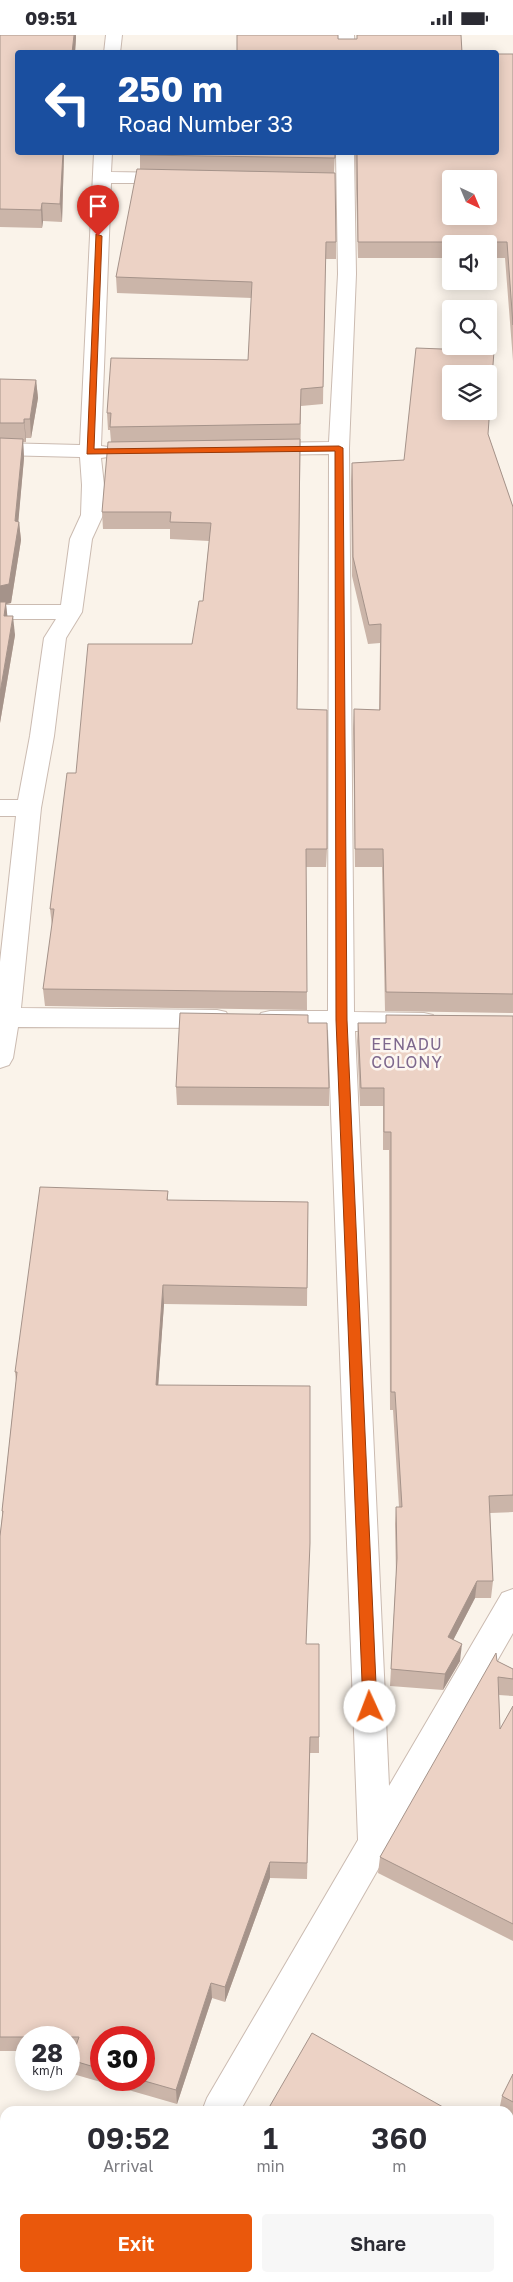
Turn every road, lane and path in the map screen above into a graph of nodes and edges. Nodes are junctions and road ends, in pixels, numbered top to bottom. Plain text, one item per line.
1 (114, 35) edge
2 (346, 35) edge
3 (112, 50) edge
4 (347, 50) edge
5 (103, 155) edge
6 (344, 155) edge
7 (101, 177) junction
8 (189, 179) edge
9 (339, 448) junction
10 (0, 449) edge
11 (249, 450) edge
12 (130, 451) edge
13 (90, 452) junction
14 (0, 612) edge
15 (71, 612) junction
16 (0, 808) edge
17 (30, 808) junction
18 (3, 1017) edge
19 (341, 1020) junction
20 (446, 1023) edge
21 (0, 1058) edge
22 (513, 1603) edge
23 (375, 1845) junction
24 (223, 2106) edge

1 - 3 street
2 - 4 street
5 - 7 street
6 - 9 street
7 - 8 street
7 - 13 street
9 - 11 street
9 - 19 street
10 - 13 street
12 - 13 street
13 - 15 street
14 - 15 street
15 - 17 street
16 - 17 street
17 - 18 street
18 - 19 street
18 - 21 street
19 - 20 street
19 - 23 street
22 - 23 street
23 - 24 street

